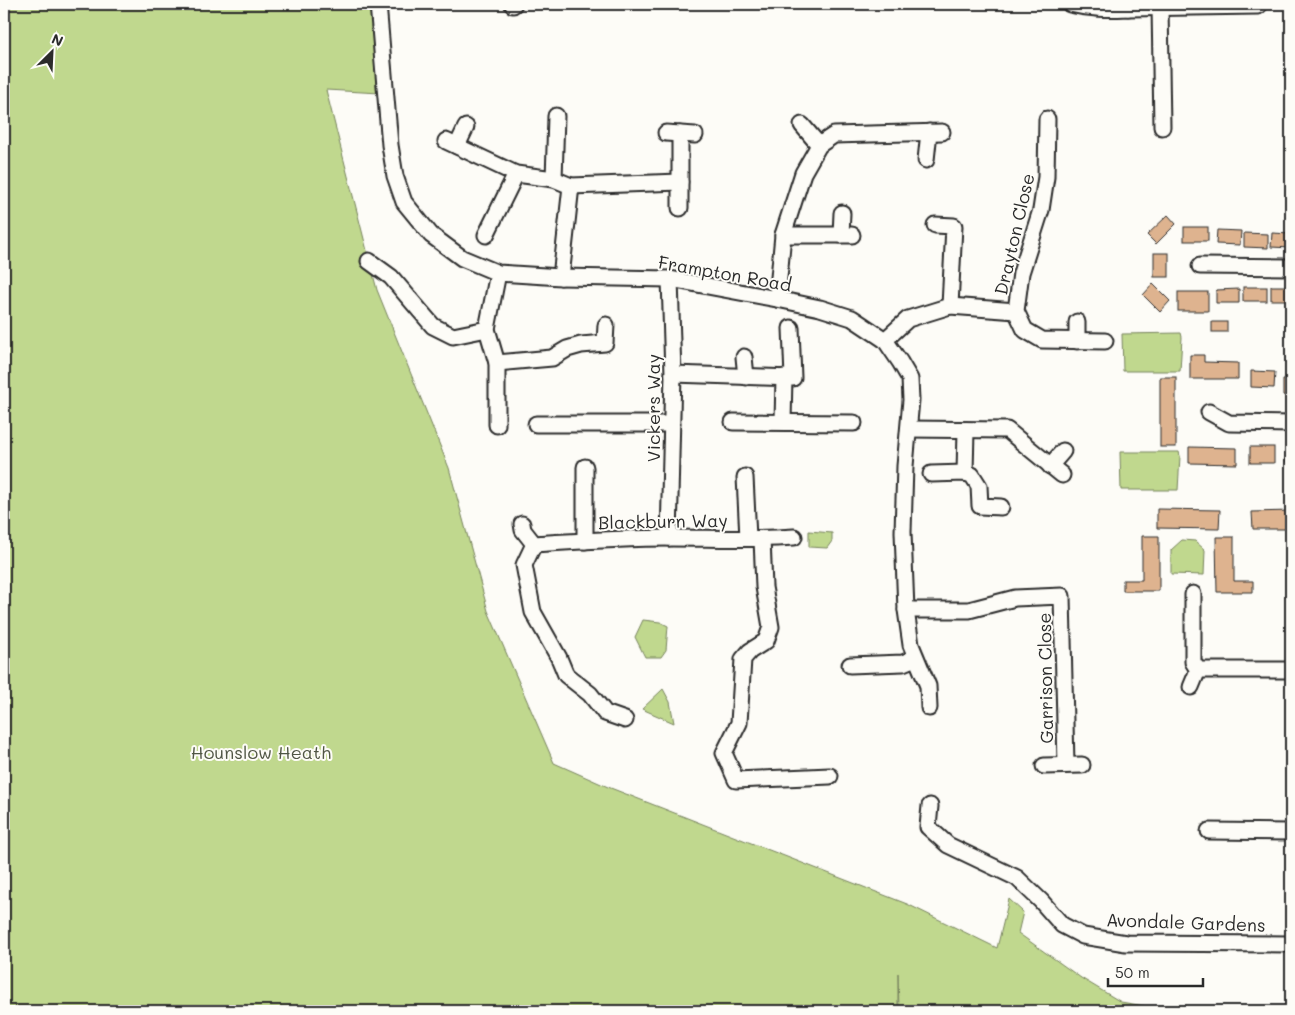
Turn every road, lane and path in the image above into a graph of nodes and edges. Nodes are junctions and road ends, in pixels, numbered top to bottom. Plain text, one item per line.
1 (378, 4) edge
2 (1070, 4) edge
3 (1260, 4) edge
4 (1128, 6) edge
5 (1160, 7) junction
6 (556, 116) dead end
7 (1047, 119) dead end
8 (802, 125) dead end
9 (466, 127) dead end
10 (1162, 127) dead end
11 (680, 134) dead end
12 (819, 145) junction
13 (926, 160) dead end
14 (516, 174) junction
15 (554, 180) junction
16 (680, 182) junction
17 (571, 186) junction
18 (680, 208) dead end
19 (842, 213) dead end
20 (935, 225) dead end
21 (486, 235) dead end
22 (783, 235) junction
23 (369, 261) dead end
24 (1200, 266) dead end
25 (1291, 267) edge
26 (498, 272) junction
27 (561, 277) junction
28 (670, 279) junction
29 (777, 299) junction
30 (950, 306) junction
31 (1016, 311) junction
32 (1077, 322) dead end
33 (606, 325) dead end
34 (791, 328) dead end
35 (487, 329) junction
36 (885, 340) junction
37 (1077, 341) junction
38 (1105, 342) dead end
39 (744, 357) dead end
40 (497, 363) junction
41 (673, 374) junction
42 (746, 377) junction
43 (784, 377) junction
44 (1209, 412) dead end
45 (733, 422) dead end
46 (783, 422) junction
47 (854, 423) dead end
48 (536, 424) dead end
49 (672, 424) junction
50 (1291, 424) edge
51 (497, 425) dead end
52 (909, 429) junction
53 (966, 430) junction
54 (1063, 451) dead end
55 (585, 467) dead end
56 (965, 473) junction
57 (931, 474) dead end
58 (746, 476) dead end
59 (1001, 507) dead end
60 (522, 524) dead end
61 (794, 537) dead end
62 (669, 538) junction
63 (755, 539) junction
64 (585, 541) junction
65 (534, 544) junction
66 (1193, 594) dead end
67 (906, 610) junction
68 (913, 652) junction
69 (850, 665) dead end
70 (1198, 670) junction
71 (1291, 670) edge
72 (1192, 687) dead end
73 (929, 708) dead end
74 (625, 720) dead end
75 (1066, 765) junction
76 (1082, 765) dead end
77 (1044, 766) dead end
78 (830, 776) dead end
79 (930, 806) dead end
80 (1209, 831) dead end
81 (1291, 832) edge
82 (1291, 944) edge

1 - 26 street, Frampton Road
2 - 4 street
3 - 5 street
4 - 5 street
5 - 10 street
6 - 15 street
7 - 31 street, Drayton Close
8 - 12 street
9 - 14 street
11 - 16 street
12 - 13 street
12 - 22 street
14 - 15 street
14 - 21 street
15 - 17 street
16 - 17 street
16 - 18 street
17 - 27 street
19 - 22 street
20 - 30 street
22 - 29 street
23 - 35 street
24 - 25 street
26 - 27 street, Frampton Road
26 - 35 street
27 - 28 street, Frampton Road
28 - 29 street, Frampton Road
28 - 41 street, Vickers Way
29 - 36 street, Frampton Road
30 - 31 street
30 - 36 street
31 - 37 street, Drayton Close
32 - 37 street
33 - 40 street
34 - 43 street
35 - 40 street
36 - 52 street, Frampton Road
37 - 38 street, Drayton Close
39 - 42 street
40 - 51 street
41 - 42 street
41 - 49 street, Vickers Way
42 - 43 street
43 - 46 street
44 - 50 street
45 - 46 street
46 - 47 street
48 - 49 street
49 - 62 street, Vickers Way
52 - 53 street
52 - 67 street, Frampton Road
53 - 54 street
53 - 56 street
55 - 64 street
56 - 57 street
56 - 59 street
58 - 63 street
60 - 65 street
61 - 63 street, Blackburn Way
62 - 63 street, Blackburn Way
62 - 64 street, Blackburn Way
63 - 78 street
64 - 65 street, Blackburn Way
65 - 74 street
66 - 70 street
67 - 68 street, Frampton Road
67 - 75 street, Garrison Close
68 - 69 street
68 - 73 street, Frampton Road
70 - 71 street
70 - 72 street
75 - 76 street
75 - 77 street
79 - 82 street, Avondale Gardens
80 - 81 street

